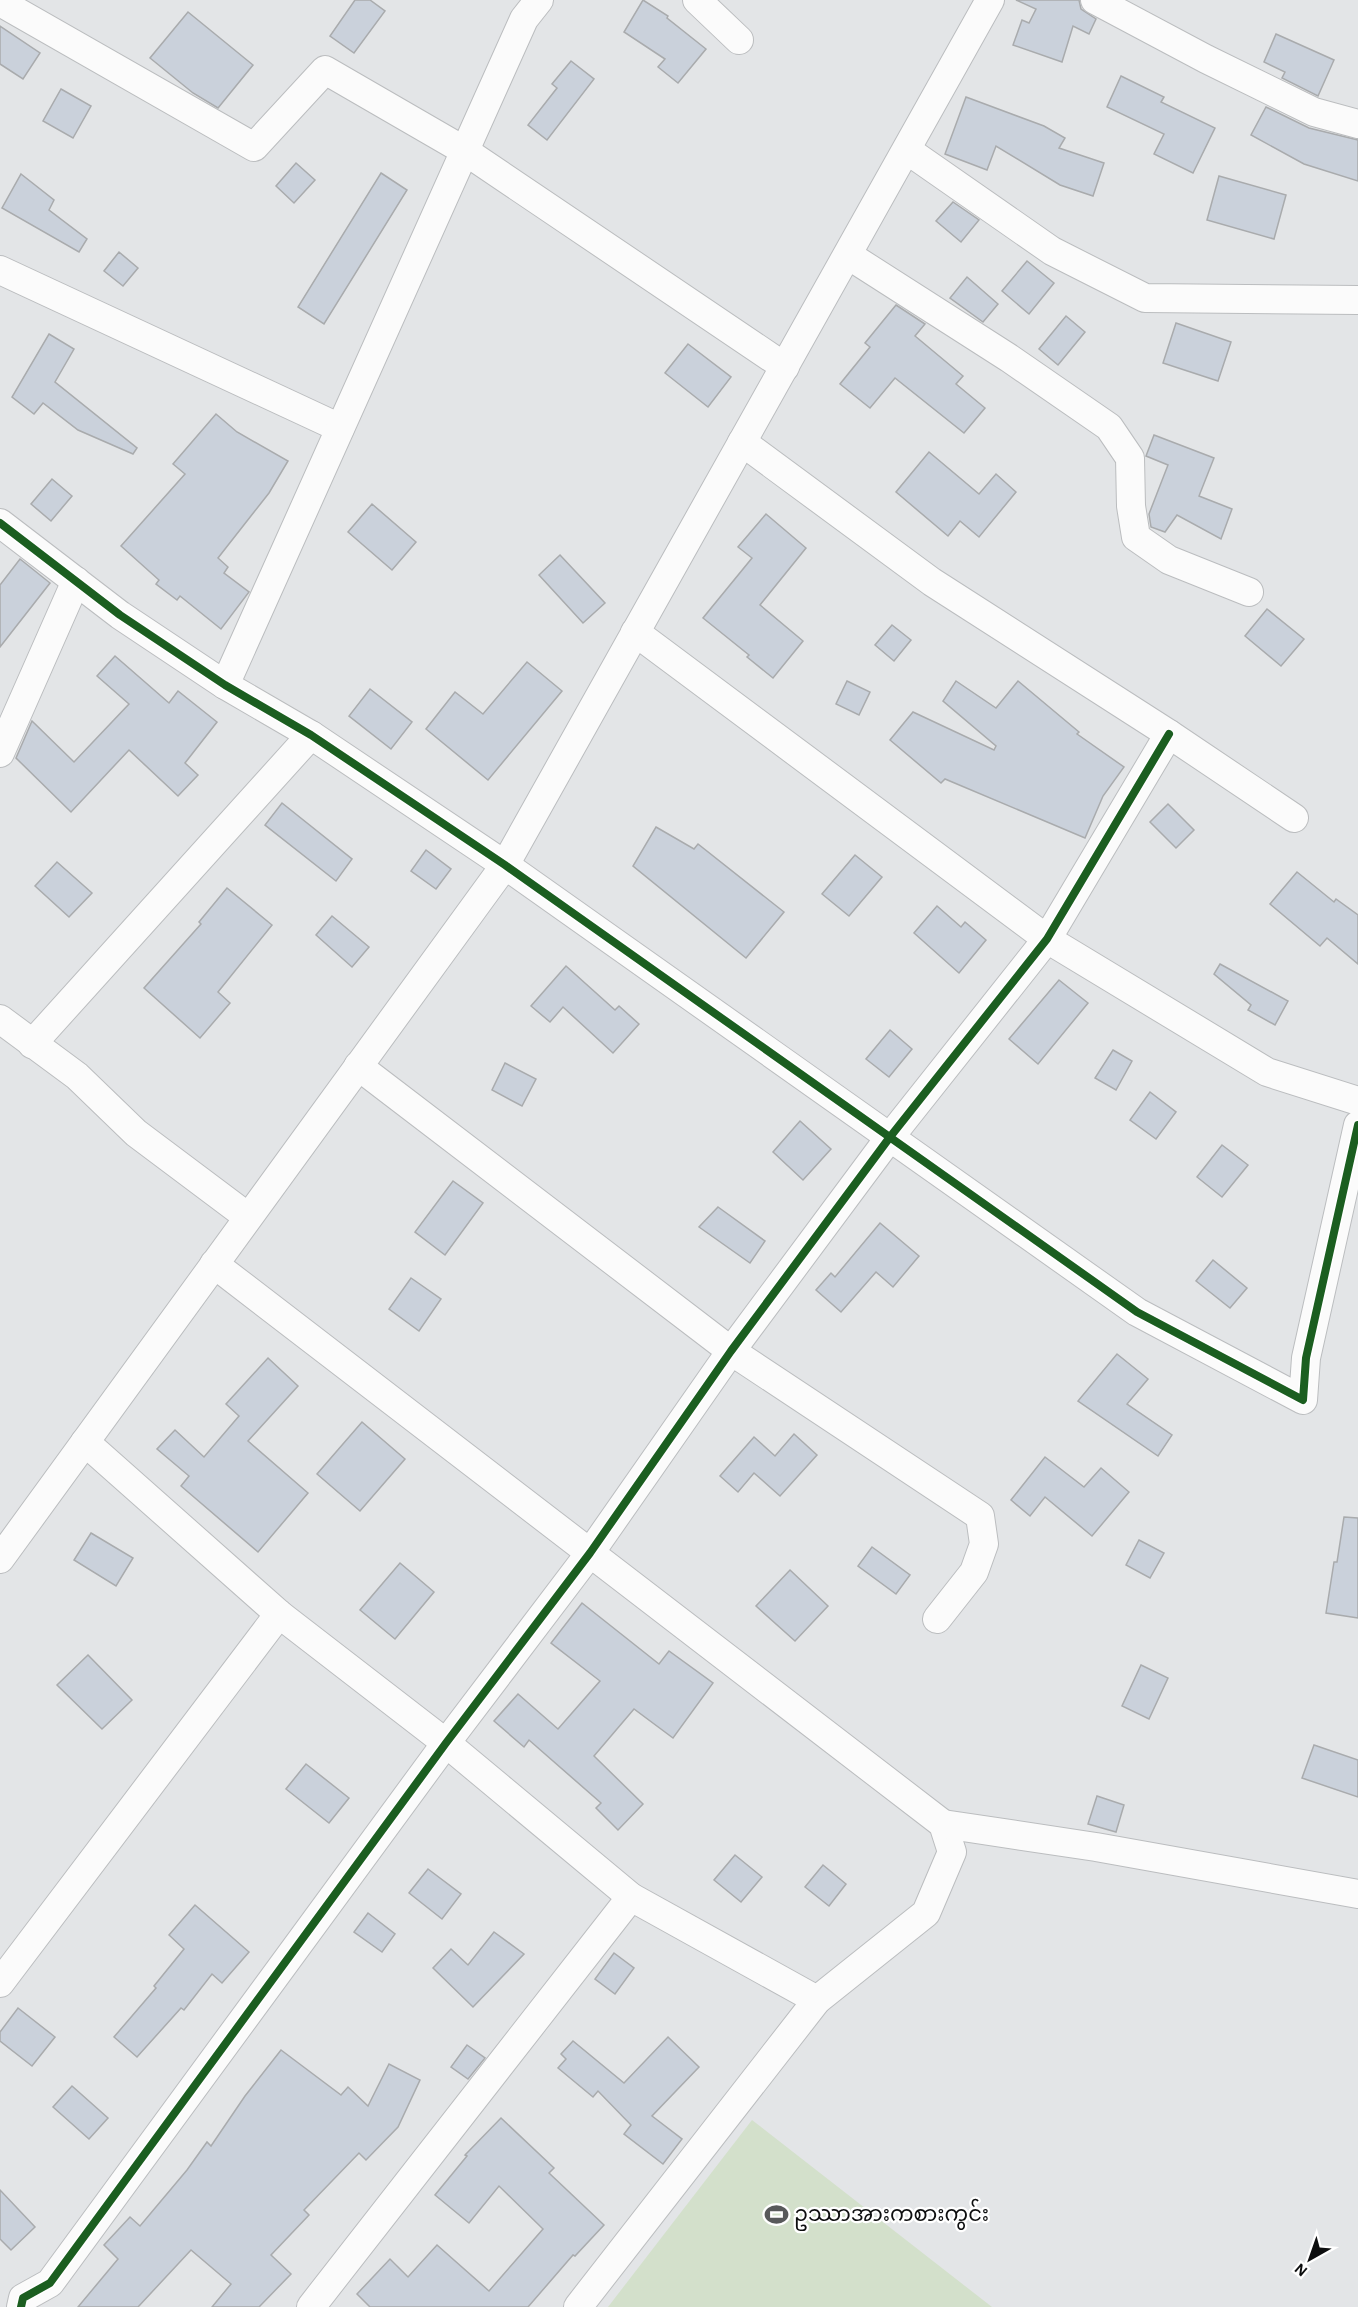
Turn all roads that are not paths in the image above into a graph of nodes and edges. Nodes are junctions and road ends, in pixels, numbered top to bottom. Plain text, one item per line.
1 (539, 0) edge
2 (697, 0) edge
3 (990, 0) edge
4 (1095, 0) edge
5 (0, 2) edge
6 (739, 40) dead end
7 (1358, 124) edge
8 (907, 150) junction
9 (465, 151) junction
10 (848, 255) junction
11 (0, 270) edge
12 (1358, 300) edge
13 (785, 367) junction
14 (340, 428) junction
15 (742, 442) junction
16 (0, 523) edge
17 (76, 581) junction
18 (1250, 592) dead end
19 (636, 632) junction
20 (225, 685) junction
21 (1169, 734) junction
22 (311, 735) junction
23 (0, 753) edge
24 (1294, 818) dead end
25 (505, 865) junction
26 (1047, 939) junction
27 (0, 1019) edge
28 (32, 1044) junction
29 (358, 1066) junction
30 (1358, 1101) edge
31 (1358, 1125) edge
32 (890, 1137) junction
33 (248, 1217) junction
34 (214, 1264) junction
35 (731, 1351) junction
36 (85, 1442) junction
37 (590, 1553) junction
38 (0, 1559) edge
39 (279, 1614) junction
40 (937, 1619) dead end
41 (446, 1743) junction
42 (944, 1824) junction
43 (1358, 1894) edge
44 (631, 1897) junction
45 (0, 1983) edge
46 (817, 2000) junction
47 (21, 2307) edge
48 (311, 2307) edge
49 (578, 2307) edge

1 - 9 street
2 - 6 street
3 - 8 street
4 - 7 street
5 - 9 street
8 - 10 street
8 - 12 street
9 - 13 street
9 - 14 street
10 - 13 street
10 - 18 street
11 - 14 street
13 - 15 street
14 - 20 street
15 - 19 street
15 - 21 street
16 - 17 street
17 - 20 street
17 - 23 street
19 - 25 street
19 - 26 street
20 - 22 street
21 - 24 street
21 - 26 street
22 - 25 street
22 - 28 street
25 - 29 street
25 - 32 street
26 - 30 street
26 - 32 street
27 - 28 street
28 - 33 street
29 - 33 street
29 - 35 street
31 - 32 street
32 - 35 street
33 - 34 street
34 - 36 street
34 - 37 street
35 - 37 street
35 - 40 street
36 - 38 street
36 - 39 street
37 - 41 street
37 - 42 street
39 - 41 street
39 - 45 street
41 - 44 street
41 - 47 street
42 - 43 street
42 - 46 street
44 - 46 street
44 - 48 street
46 - 49 street

